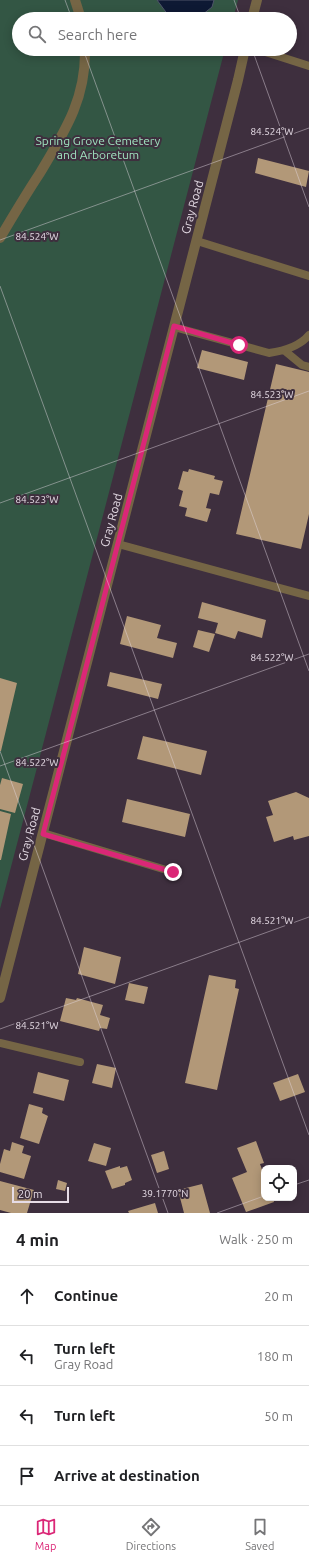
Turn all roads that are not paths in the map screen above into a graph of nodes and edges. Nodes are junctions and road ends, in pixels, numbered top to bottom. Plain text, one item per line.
1 (75, 0) edge
2 (257, 0) edge
3 (79, 12) edge
4 (254, 12) edge
5 (85, 56) edge
6 (243, 56) edge
7 (278, 56) edge
8 (309, 66) edge
9 (0, 238) edge
10 (197, 240) junction
11 (309, 276) edge
12 (174, 326) junction
13 (309, 335) edge
14 (285, 351) junction
15 (309, 367) edge
16 (118, 544) junction
17 (309, 596) edge
18 (43, 834) junction
19 (173, 872) dead end
20 (0, 998) edge
21 (0, 1043) edge
22 (80, 1062) dead end

1 - 3 street
2 - 4 street
5 - 9 street
6 - 10 street, Gray Road
7 - 8 lane
10 - 11 lane
10 - 12 street, Gray Road
12 - 14 lane
12 - 16 street, Gray Road
13 - 14 lane
14 - 15 lane
16 - 17 lane
16 - 18 street, Gray Road
18 - 19 lane
18 - 20 street, Gray Road
21 - 22 lane

